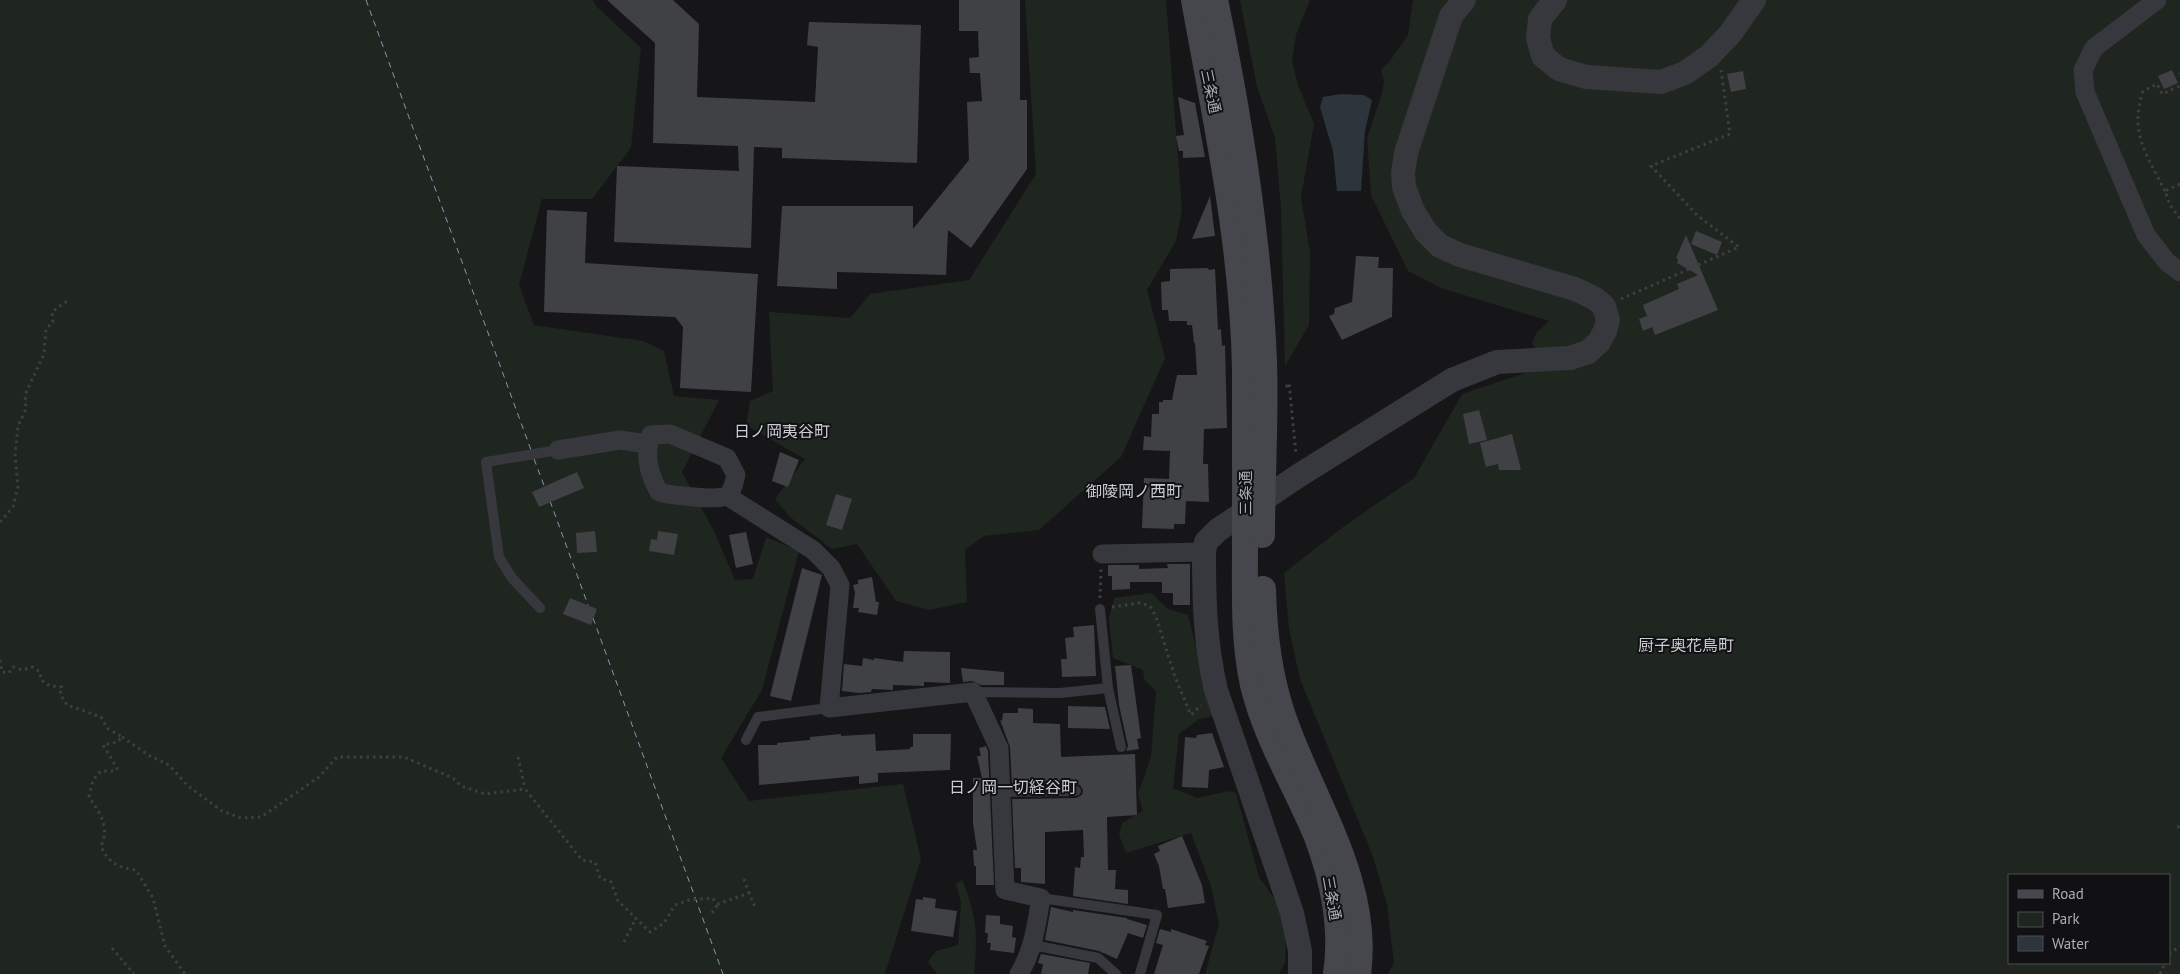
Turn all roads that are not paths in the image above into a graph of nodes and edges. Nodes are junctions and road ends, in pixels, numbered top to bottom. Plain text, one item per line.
1 (1194, 0) edge
2 (1215, 0) edge
3 (1464, 0) edge
4 (1555, 0) edge
5 (1754, 0) edge
6 (2157, 0) edge
7 (2180, 272) edge
8 (648, 444) junction
9 (558, 450) joint
10 (727, 496) junction
11 (1204, 552) junction
12 (1102, 554) road end
13 (540, 608) dead end
14 (1100, 609) road end
15 (1108, 688) junction
16 (973, 692) junction
17 (829, 708) junction
18 (746, 740) dead end
19 (1121, 748) dead end
20 (1076, 791) dead end
21 (1000, 792) junction
22 (1041, 898) junction
23 (1033, 945) junction
24 (1019, 974) edge
25 (1116, 974) edge
26 (1140, 974) edge
27 (1300, 974) edge
28 (1336, 974) edge
29 (1358, 974) edge

1 - 28 main road, 三条通
2 - 29 main road, 三条通
3 - 11 street
4 - 5 street
6 - 7 street
8 - 9 street
8 - 10 street
8 - 10 street
9 - 13 lane
10 - 17 street
11 - 12 street
11 - 27 street
14 - 15 lane
15 - 16 lane
15 - 19 lane
16 - 17 street
16 - 21 street
17 - 18 lane
20 - 21 lane
21 - 22 street
22 - 23 street
22 - 26 lane
23 - 24 street
23 - 25 lane

